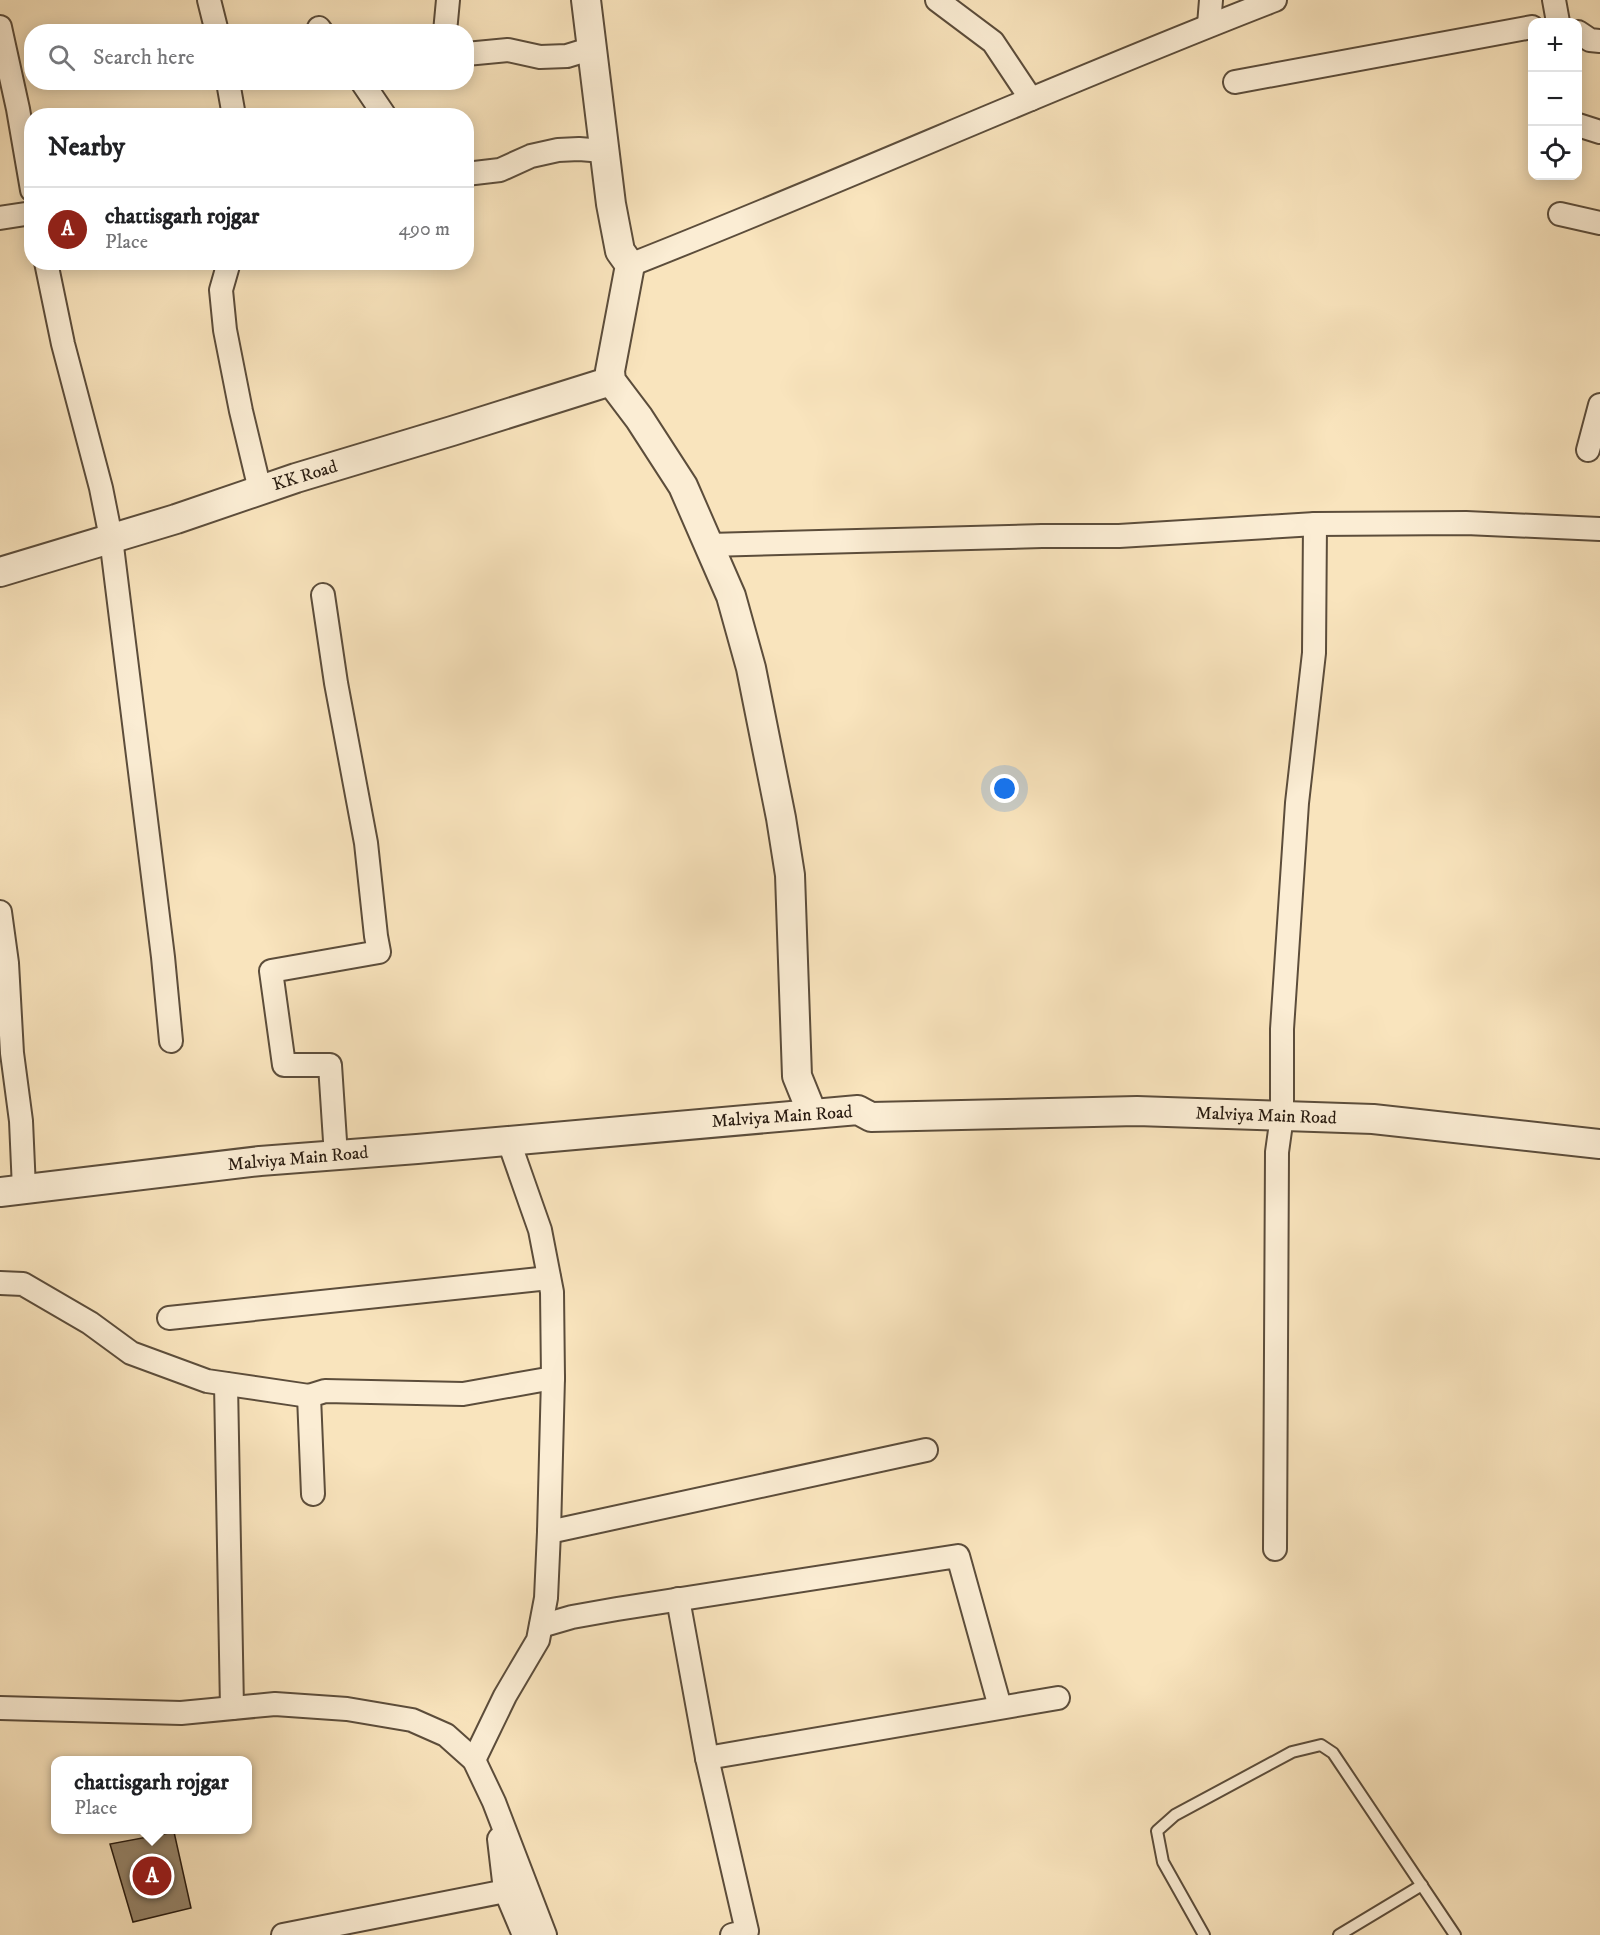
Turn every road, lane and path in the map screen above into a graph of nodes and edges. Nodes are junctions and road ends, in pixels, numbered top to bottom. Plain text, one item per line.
1 (209, 0) edge
2 (448, 0) edge
3 (586, 0) edge
4 (937, 0) edge
5 (1211, 0) edge
6 (1275, 0) edge
7 (1554, 0) edge
8 (1556, 18) edge
9 (215, 24) edge
10 (446, 24) edge
11 (1209, 25) junction
12 (0, 27) edge
13 (1528, 28) edge
14 (1582, 35) edge
15 (1600, 41) edge
16 (593, 48) junction
17 (474, 53) edge
18 (1235, 82) dead end
19 (7, 87) edge
20 (229, 90) edge
21 (368, 90) edge
22 (1031, 99) junction
23 (233, 108) edge
24 (380, 108) edge
25 (1581, 126) edge
26 (1600, 132) edge
27 (604, 151) junction
28 (24, 157) edge
29 (474, 173) edge
30 (24, 214) edge
31 (1560, 214) dead end
32 (0, 218) edge
33 (1600, 223) edge
34 (630, 265) junction
35 (48, 270) edge
36 (226, 270) edge
37 (610, 381) junction
38 (1600, 405) edge
39 (1588, 450) dead end
40 (260, 490) junction
41 (1315, 524) junction
42 (1600, 529) edge
43 (111, 538) junction
44 (709, 545) junction
45 (0, 572) edge
46 (323, 595) dead end
47 (0, 912) edge
48 (171, 1041) dead end
49 (1282, 1107) junction
50 (812, 1113) junction
51 (1597, 1136) edge
52 (508, 1140) junction
53 (336, 1156) junction
54 (12, 1191) edge
55 (549, 1278) junction
56 (0, 1283) edge
57 (169, 1318) dead end
58 (553, 1378) junction
59 (226, 1384) junction
60 (309, 1396) junction
61 (926, 1450) dead end
62 (313, 1494) dead end
63 (549, 1532) junction
64 (1275, 1549) dead end
65 (678, 1599) junction
66 (541, 1626) junction
67 (1058, 1698) dead end
68 (1000, 1707) junction
69 (0, 1708) edge
70 (232, 1708) junction
71 (707, 1758) junction
72 (474, 1760) junction
73 (1422, 1885) junction
74 (516, 1889) junction
75 (283, 1935) edge
76 (524, 1935) edge
77 (545, 1935) edge
78 (732, 1935) edge
79 (1204, 1935) edge
80 (1340, 1935) edge
81 (1455, 1935) edge

1 - 9 street
2 - 10 street
3 - 16 street
4 - 22 street
5 - 11 street
6 - 11 street
7 - 8 street
11 - 22 street
12 - 19 street
13 - 18 street
14 - 15 street
16 - 17 street
16 - 27 street
19 - 28 street
20 - 23 street
21 - 24 street
22 - 34 street
25 - 26 street
27 - 29 street
27 - 34 street
30 - 32 street
31 - 33 street
34 - 37 street
35 - 43 street
36 - 40 street
37 - 40 street, KK Road
37 - 44 street
38 - 39 street
40 - 43 street, KK Road
41 - 42 street
41 - 44 street
41 - 49 street
43 - 45 street, KK Road
43 - 48 street
44 - 50 street
46 - 53 street
47 - 54 street
49 - 50 street, Malviya Main Road
49 - 51 street, Malviya Main Road
49 - 64 street
50 - 52 street, Malviya Main Road
52 - 53 street, Malviya Main Road
52 - 55 street
53 - 54 street, Malviya Main Road
55 - 57 street
55 - 58 street
56 - 59 street
58 - 60 street
58 - 63 street
59 - 60 street
59 - 70 street
60 - 62 street
61 - 63 street
63 - 66 street
65 - 66 street
65 - 68 street
65 - 71 street
66 - 72 street
67 - 68 street
68 - 71 street
69 - 70 street
70 - 72 street
71 - 78 street
72 - 74 street
73 - 79 lane
73 - 80 lane
73 - 81 lane
74 - 75 street
74 - 76 street
74 - 77 street

